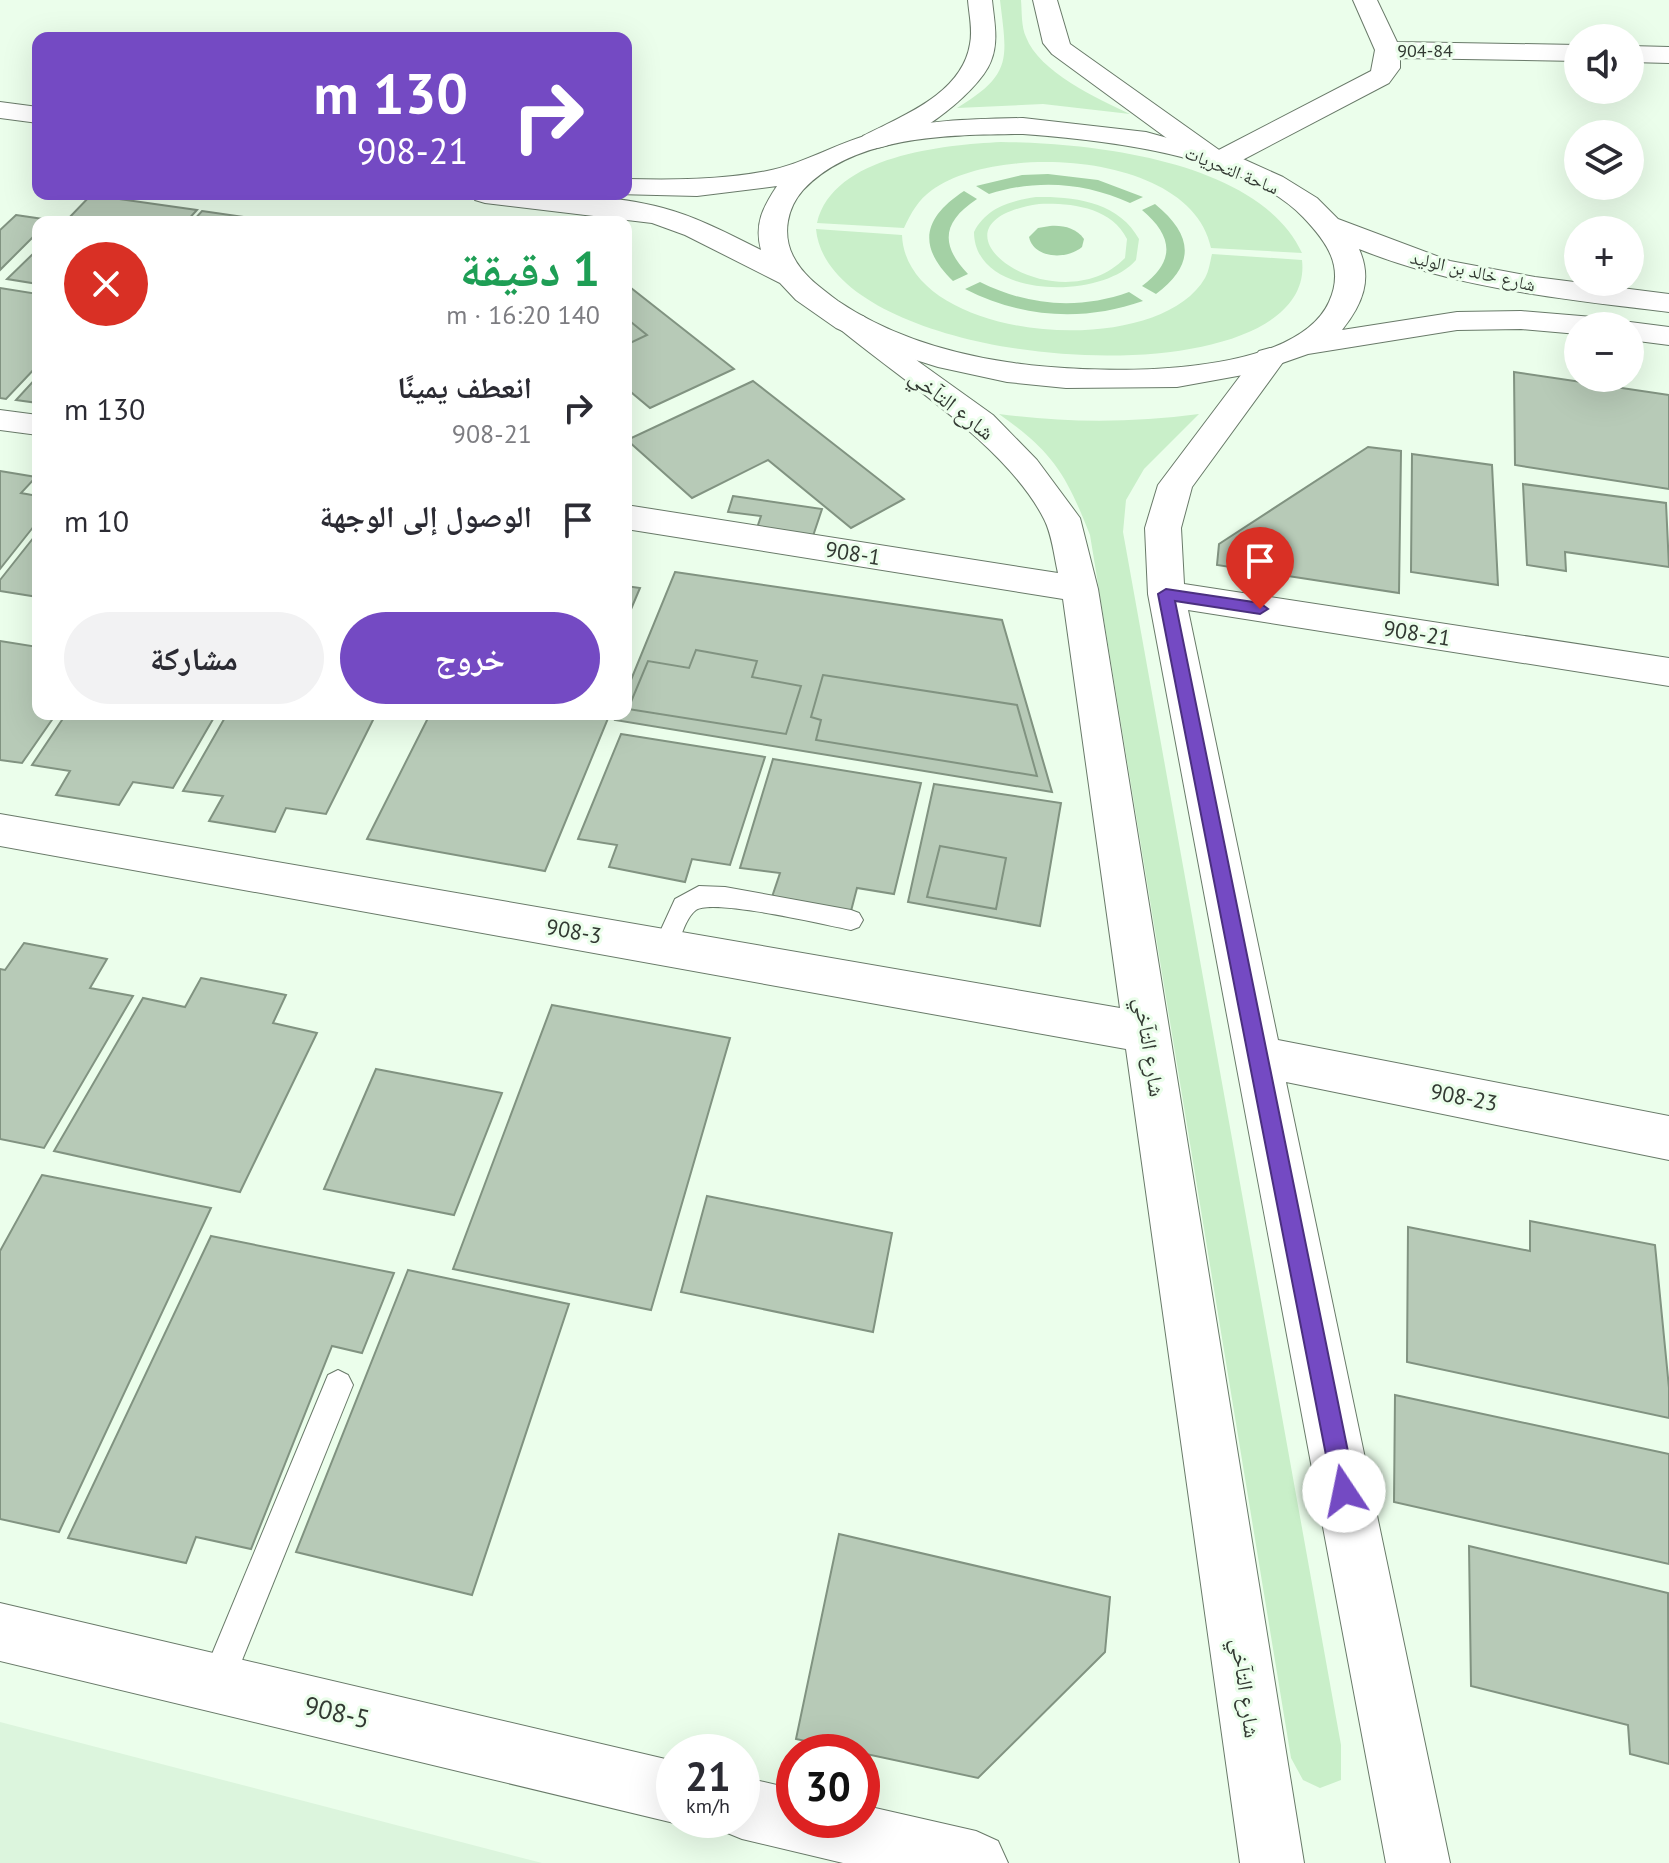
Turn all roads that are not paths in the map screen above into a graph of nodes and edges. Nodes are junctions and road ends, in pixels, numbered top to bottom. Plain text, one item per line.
1 (980, 0) edge
2 (1045, 0) edge
3 (1365, 0) edge
4 (1388, 50) junction
5 (1564, 53) edge
6 (1644, 54) edge
7 (1669, 55) edge
8 (0, 110) edge
9 (32, 114) edge
10 (0, 134) edge
11 (32, 138) edge
12 (873, 142) junction
13 (1216, 160) junction
14 (816, 167) junction
15 (632, 188) edge
16 (534, 200) edge
17 (1329, 226) junction
18 (790, 276) junction
19 (1669, 303) edge
20 (852, 323) junction
21 (1564, 324) edge
22 (1644, 333) edge
23 (1669, 336) edge
24 (1284, 352) junction
25 (0, 420) edge
26 (32, 424) edge
27 (632, 518) edge
28 (1080, 589) junction
29 (1166, 594) junction
30 (1669, 672) edge
31 (0, 830) edge
32 (851, 920) dead end
33 (665, 947) junction
34 (1148, 1033) junction
35 (1258, 1056) junction
36 (1669, 1138) edge
37 (338, 1385) dead end
38 (0, 1632) edge
39 (216, 1683) junction
40 (656, 1788) edge
41 (870, 1838) edge
42 (976, 1863) edge
43 (1272, 1863) edge
44 (1418, 1863) edge

1 - 12 street
2 - 13 street
3 - 4 street
4 - 5 street, 904-84
4 - 13 street, 904-84
6 - 7 street
8 - 9 street
10 - 11 street
12 - 13 street, ساحة التحريات
12 - 14 street, ساحة التحريات
13 - 17 street, ساحة التحريات
14 - 15 street
14 - 18 street, ساحة التحريات
16 - 18 street
17 - 19 street, شارع خالد بن الوليد
17 - 24 street, ساحة التحريات
18 - 20 street, ساحة التحريات
20 - 24 street, ساحة التحريات
20 - 28 street, شارع التآخي
21 - 24 street, شارع خالد بن الوليد
22 - 23 street
24 - 29 street
25 - 26 street
27 - 28 street, 908-1
28 - 34 street, شارع التآخي
29 - 30 street, 908-21
29 - 35 street
31 - 33 street, 908-3
32 - 33 lane
33 - 34 street, 908-3
34 - 43 street, شارع التآخي
35 - 36 street, 908-23
35 - 44 street
37 - 39 lane
38 - 39 street, 908-5
39 - 40 street, 908-5
41 - 42 street

